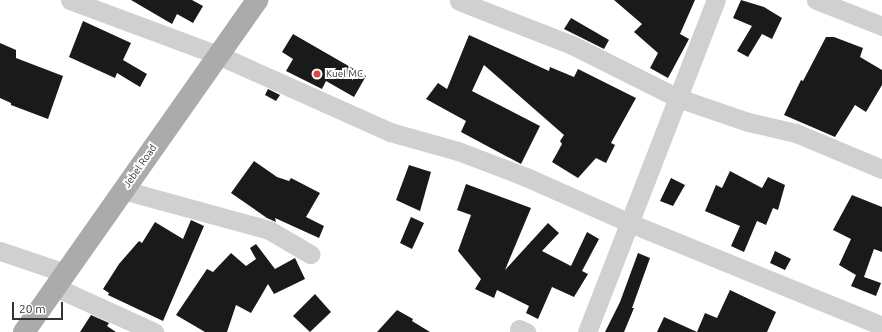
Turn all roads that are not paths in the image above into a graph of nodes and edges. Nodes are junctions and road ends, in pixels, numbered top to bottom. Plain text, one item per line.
1 (70, 0) edge
2 (257, 0) edge
3 (716, 0) edge
4 (816, 0) edge
5 (459, 1) dead end
6 (882, 26) edge
7 (218, 55) junction
8 (678, 98) junction
9 (882, 169) edge
10 (123, 190) junction
11 (630, 223) junction
12 (0, 251) edge
13 (310, 254) dead end
14 (60, 280) junction
15 (882, 326) edge
16 (24, 332) edge
17 (154, 332) edge
18 (587, 332) edge

1 - 7 street
2 - 7 main road, Jebel Road
3 - 8 street
4 - 6 street
5 - 8 street
7 - 10 main road, Jebel Road
7 - 11 street
8 - 9 street
8 - 11 street
10 - 13 street
10 - 14 main road, Jebel Road
11 - 15 street
11 - 18 street
12 - 14 street
14 - 16 main road, Jebel Road
14 - 17 street

